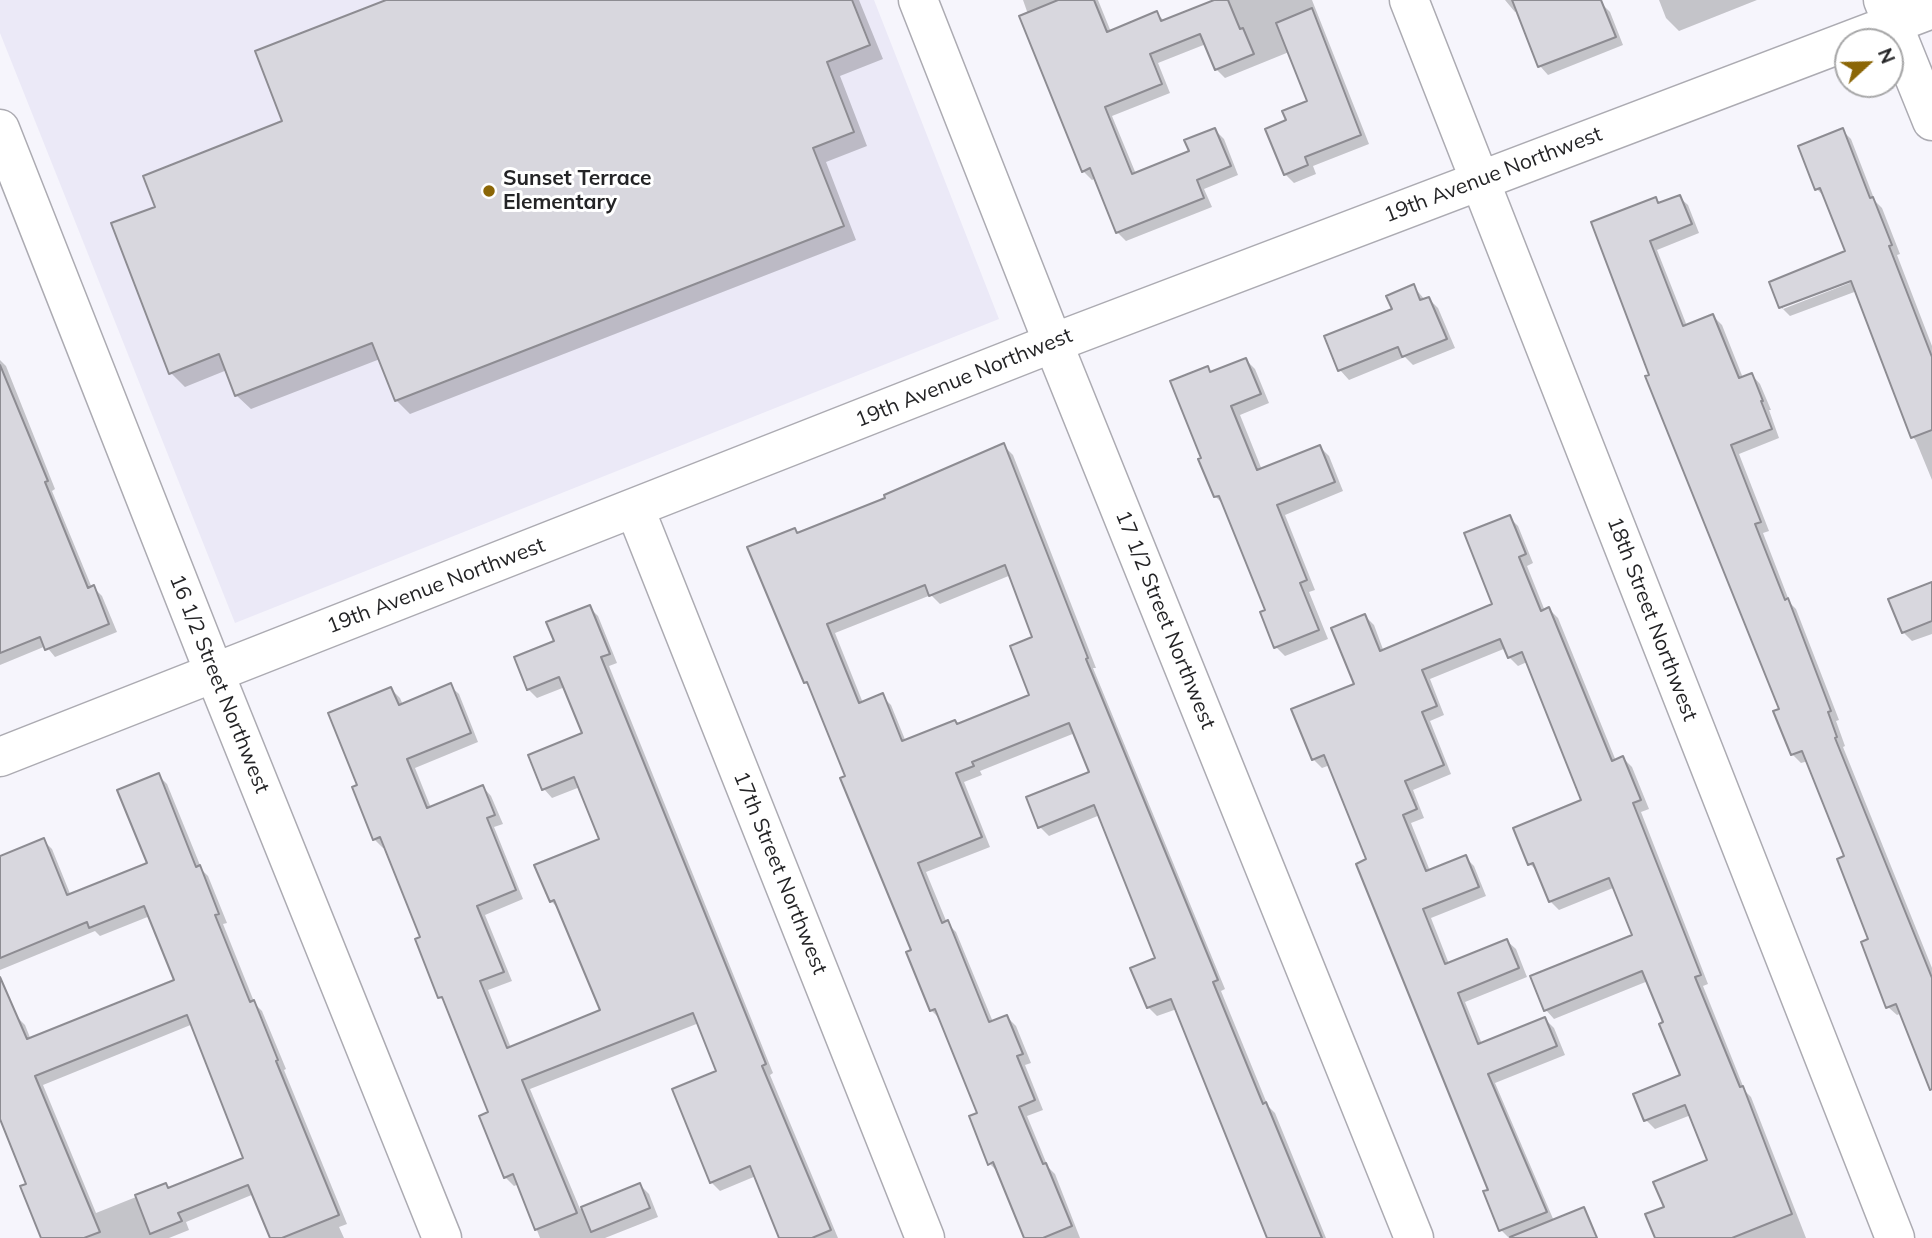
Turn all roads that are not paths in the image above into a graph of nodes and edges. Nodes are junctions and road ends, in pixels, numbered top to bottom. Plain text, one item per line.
1 (918, 0) edge
2 (1409, 0) edge
3 (1932, 9) edge
4 (1888, 12) edge
5 (1932, 121) edge
6 (0, 130) edge
7 (1480, 179) junction
8 (1053, 343) junction
9 (635, 509) junction
10 (214, 672) junction
11 (0, 757) edge
12 (443, 1238) edge
13 (925, 1238) edge
14 (1414, 1238) edge
15 (1895, 1238) edge

1 - 8 street, 17 1/2 Street Northwest
2 - 7 street, 18th Street Northwest
3 - 4 street, 19th Avenue Northwest
4 - 5 street
4 - 7 street, 19th Avenue Northwest
6 - 10 street, 16 1/2 Street Northwest
7 - 8 street, 19th Avenue Northwest
7 - 15 street, 18th Street Northwest
8 - 9 street, 19th Avenue Northwest
8 - 14 street, 17 1/2 Street Northwest
9 - 10 street, 19th Avenue Northwest
9 - 13 street, 17th Street Northwest
10 - 11 street, 19th Avenue Northwest
10 - 12 street, 16 1/2 Street Northwest

